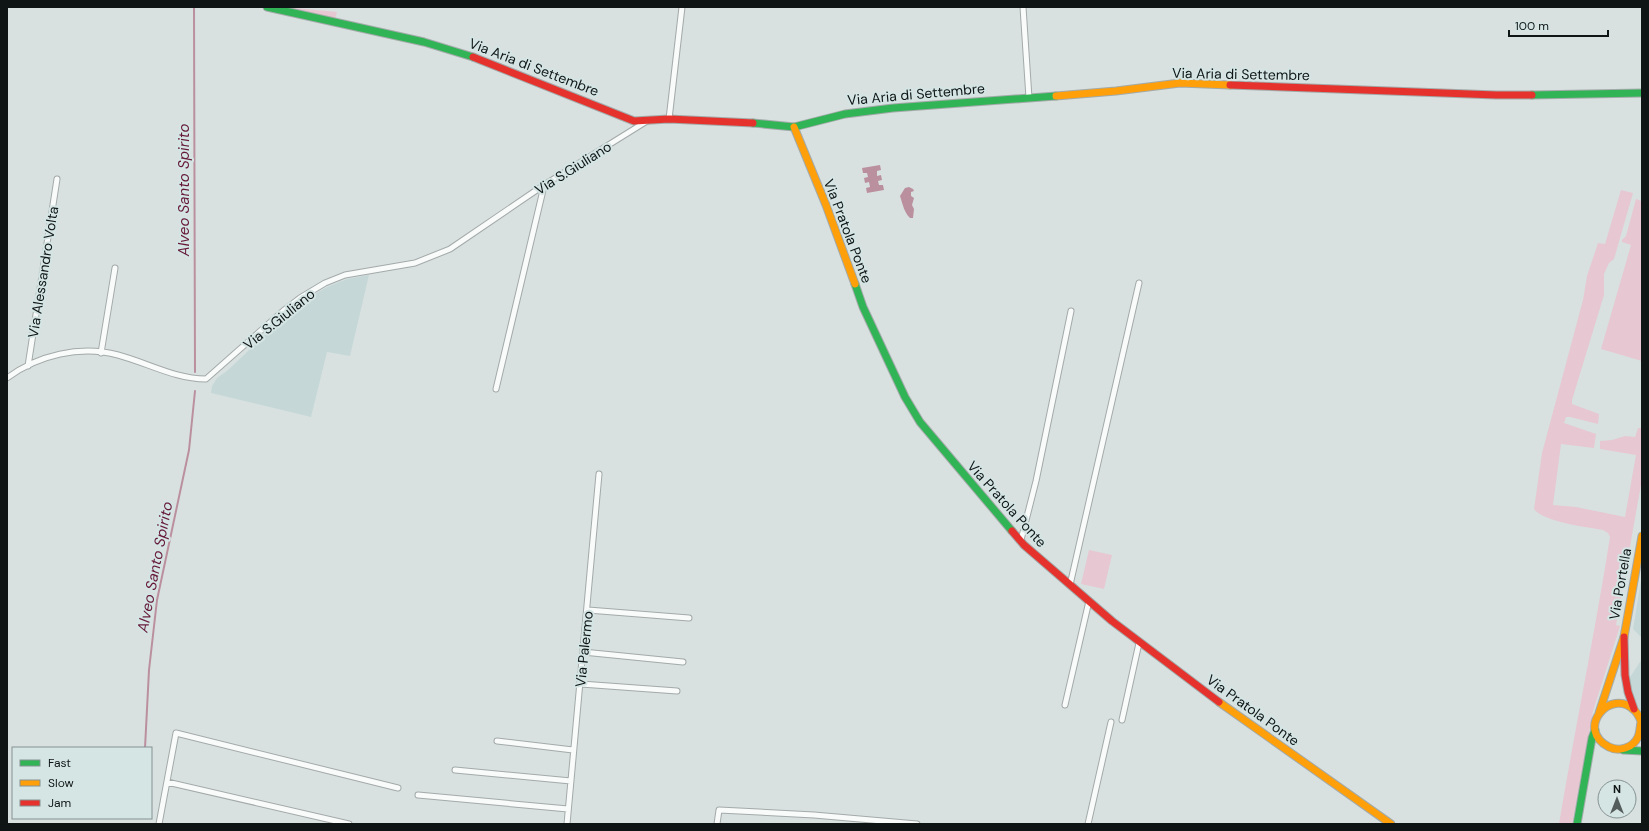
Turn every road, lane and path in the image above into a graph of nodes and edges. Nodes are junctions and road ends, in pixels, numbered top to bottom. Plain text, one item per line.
1 (267, 7) edge
2 (682, 7) edge
3 (1023, 7) edge
4 (1642, 93) edge
5 (1029, 98) junction
6 (669, 119) junction
7 (647, 121) junction
8 (794, 127) junction
9 (57, 179) dead end
10 (544, 185) junction
11 (115, 268) dead end
12 (1139, 283) dead end
13 (1071, 311) dead end
14 (100, 353) junction
15 (28, 366) junction
16 (7, 378) edge
17 (496, 389) dead end
18 (599, 474) dead end
19 (1642, 536) edge
20 (1021, 540) junction
21 (1070, 585) junction
22 (1089, 601) junction
23 (588, 610) junction
24 (689, 618) dead end
25 (1624, 637) junction
26 (1139, 643) junction
27 (583, 652) junction
28 (683, 662) dead end
29 (581, 684) junction
30 (677, 691) dead end
31 (1065, 706) dead end
32 (1634, 710) junction
33 (1599, 713) junction
34 (1122, 720) dead end
35 (1111, 722) dead end
36 (1642, 723) edge
37 (1595, 730) junction
38 (497, 741) dead end
39 (573, 750) junction
40 (1621, 750) junction
41 (1642, 752) edge
42 (455, 770) dead end
43 (571, 781) junction
44 (167, 782) junction
45 (398, 788) dead end
46 (418, 795) dead end
47 (568, 809) junction
48 (159, 824) edge
49 (350, 824) edge
50 (567, 824) edge
51 (717, 824) edge
52 (918, 824) edge
53 (1088, 824) edge
54 (1391, 824) edge
55 (1577, 824) edge

1 - 7 street, Via Aria di Settembre
2 - 6 street
3 - 5 street
4 - 5 street, Via Aria di Settembre
5 - 8 street, Via Aria di Settembre
6 - 7 street, Via Aria di Settembre
6 - 8 street, Via Aria di Settembre
7 - 10 street, Via S.Giuliano
8 - 20 street, Via Pratola Ponte
9 - 15 street, Via Alessandro Volta
10 - 14 street, Via S.Giuliano
10 - 17 street
11 - 14 street
12 - 21 street
13 - 20 street
14 - 15 street, Via S.Giuliano
15 - 16 street, Via S.Giuliano
18 - 23 street, Via Palermo
19 - 25 street, Via Portella
20 - 21 street, Via Pratola Ponte
21 - 22 street, Via Pratola Ponte
22 - 26 street, Via Pratola Ponte
22 - 31 street
23 - 24 street
23 - 27 street, Via Palermo
25 - 32 street, Via Portella
25 - 33 street, Via Portella
26 - 34 street
26 - 54 street, Via Pratola Ponte
27 - 28 street
27 - 29 street, Via Palermo
29 - 30 street
29 - 39 street, Via Palermo
32 - 33 street
32 - 36 street, Via Portella
33 - 37 street, Via Portella
35 - 53 street
36 - 40 street, Via Portella
37 - 40 street
37 - 55 street, Via Portella
38 - 39 street
39 - 43 street, Via Palermo
40 - 41 street
42 - 43 street
43 - 47 street, Via Palermo
44 - 45 street
44 - 48 street
44 - 49 street
46 - 47 street
47 - 50 street, Via Palermo
51 - 52 street

